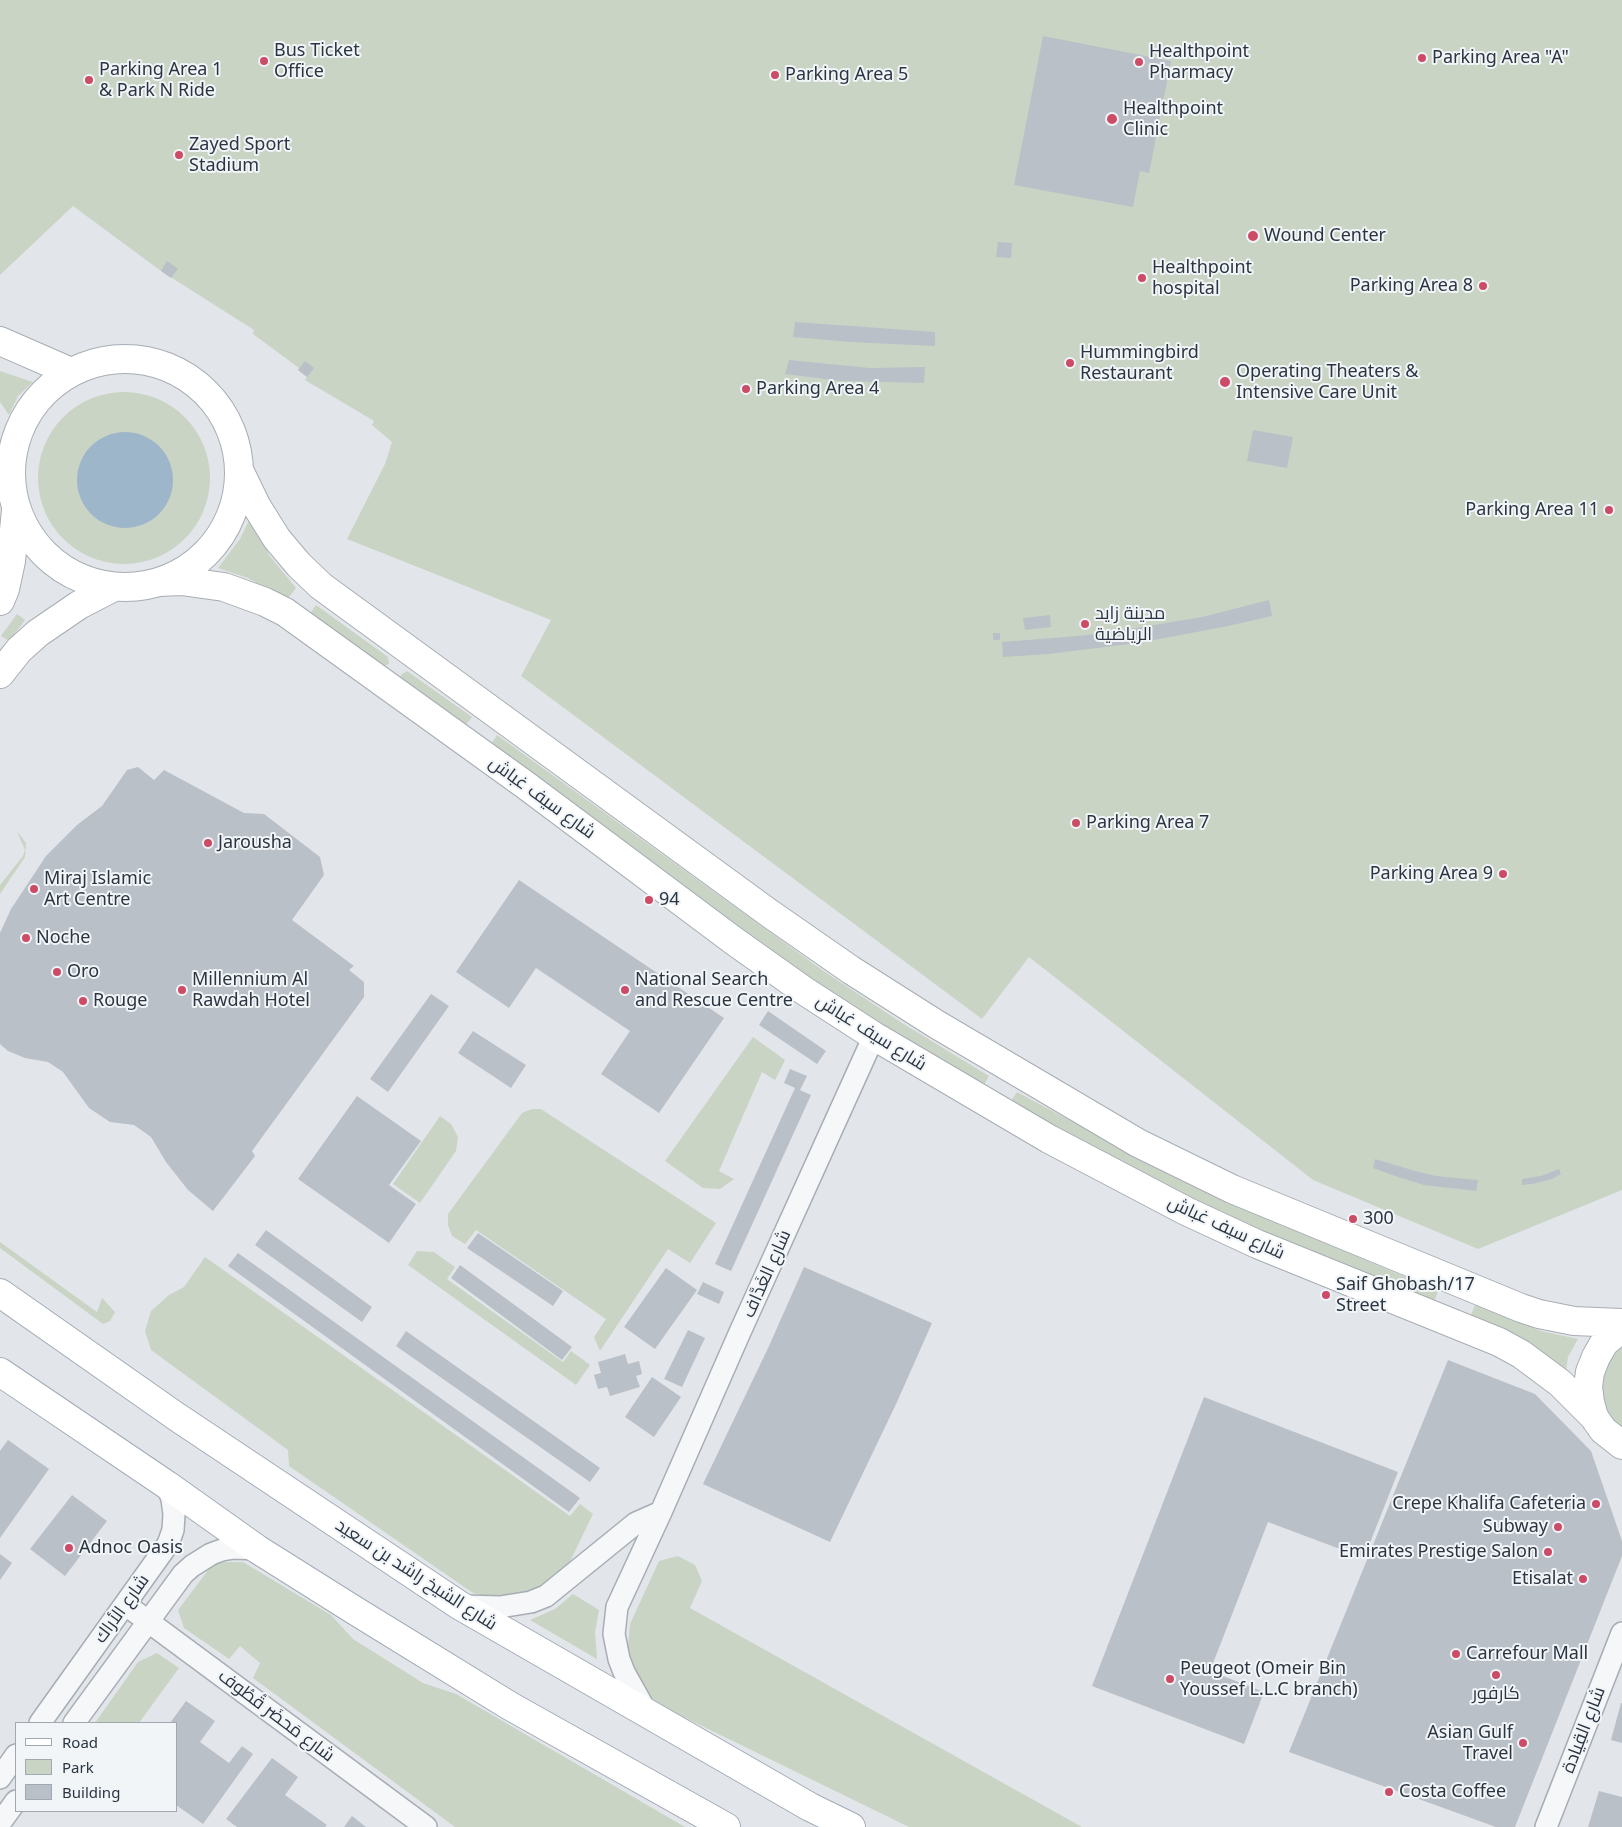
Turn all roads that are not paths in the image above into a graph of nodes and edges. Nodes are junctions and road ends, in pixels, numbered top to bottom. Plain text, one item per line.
1 (0, 341) edge
2 (71, 372) junction
3 (0, 443) edge
4 (10, 474) junction
5 (241, 474) junction
6 (16, 510) junction
7 (159, 582) junction
8 (114, 587) junction
9 (0, 601) edge
10 (420, 658) junction
11 (0, 674) edge
12 (400, 695) junction
13 (874, 1036) junction
14 (0, 1292) edge
15 (1622, 1324) edge
16 (1622, 1328) edge
17 (0, 1372) edge
18 (1594, 1417) junction
19 (1622, 1445) edge
20 (167, 1485) junction
21 (661, 1512) junction
22 (257, 1549) junction
23 (126, 1605) junction
24 (459, 1605) junction
25 (149, 1622) junction
26 (1622, 1633) edge
27 (648, 1714) junction
28 (41, 1722) edge
29 (75, 1722) edge
30 (15, 1802) edge
31 (0, 1823) edge
32 (426, 1827) edge
33 (726, 1827) edge
34 (851, 1827) edge
35 (1546, 1827) edge

1 - 2 street
2 - 4 street
2 - 5 street
3 - 4 street
4 - 6 street
5 - 7 street
5 - 10 street
6 - 8 street
6 - 9 street
7 - 8 street
7 - 12 street, شارع سيف غباش
8 - 11 street
10 - 12 street
10 - 15 street
12 - 13 street, شارع سيف غباش
13 - 18 street, شارع سيف غباش
13 - 21 street, شارع الغَدَّاف
14 - 24 street, شارع الشيخ راشد بن سعيد
16 - 18 street
17 - 20 street
18 - 19 street, شارع سيف غباش
20 - 22 street
20 - 23 street, شارع الأراك
21 - 24 street
21 - 27 street, شارع الغَدَّاف
22 - 25 street, شارع الأراك
22 - 33 street
23 - 25 street, شارع مَحضَر قُطُوف
23 - 28 street, شارع الأراك
24 - 27 street, شارع الشيخ راشد بن سعيد
25 - 29 street, شارع الأراك
25 - 32 street, شارع مَحضَر قُطُوف
26 - 35 street, شارع القِيادة
27 - 34 street, شارع الشيخ راشد بن سعيد
30 - 31 street

